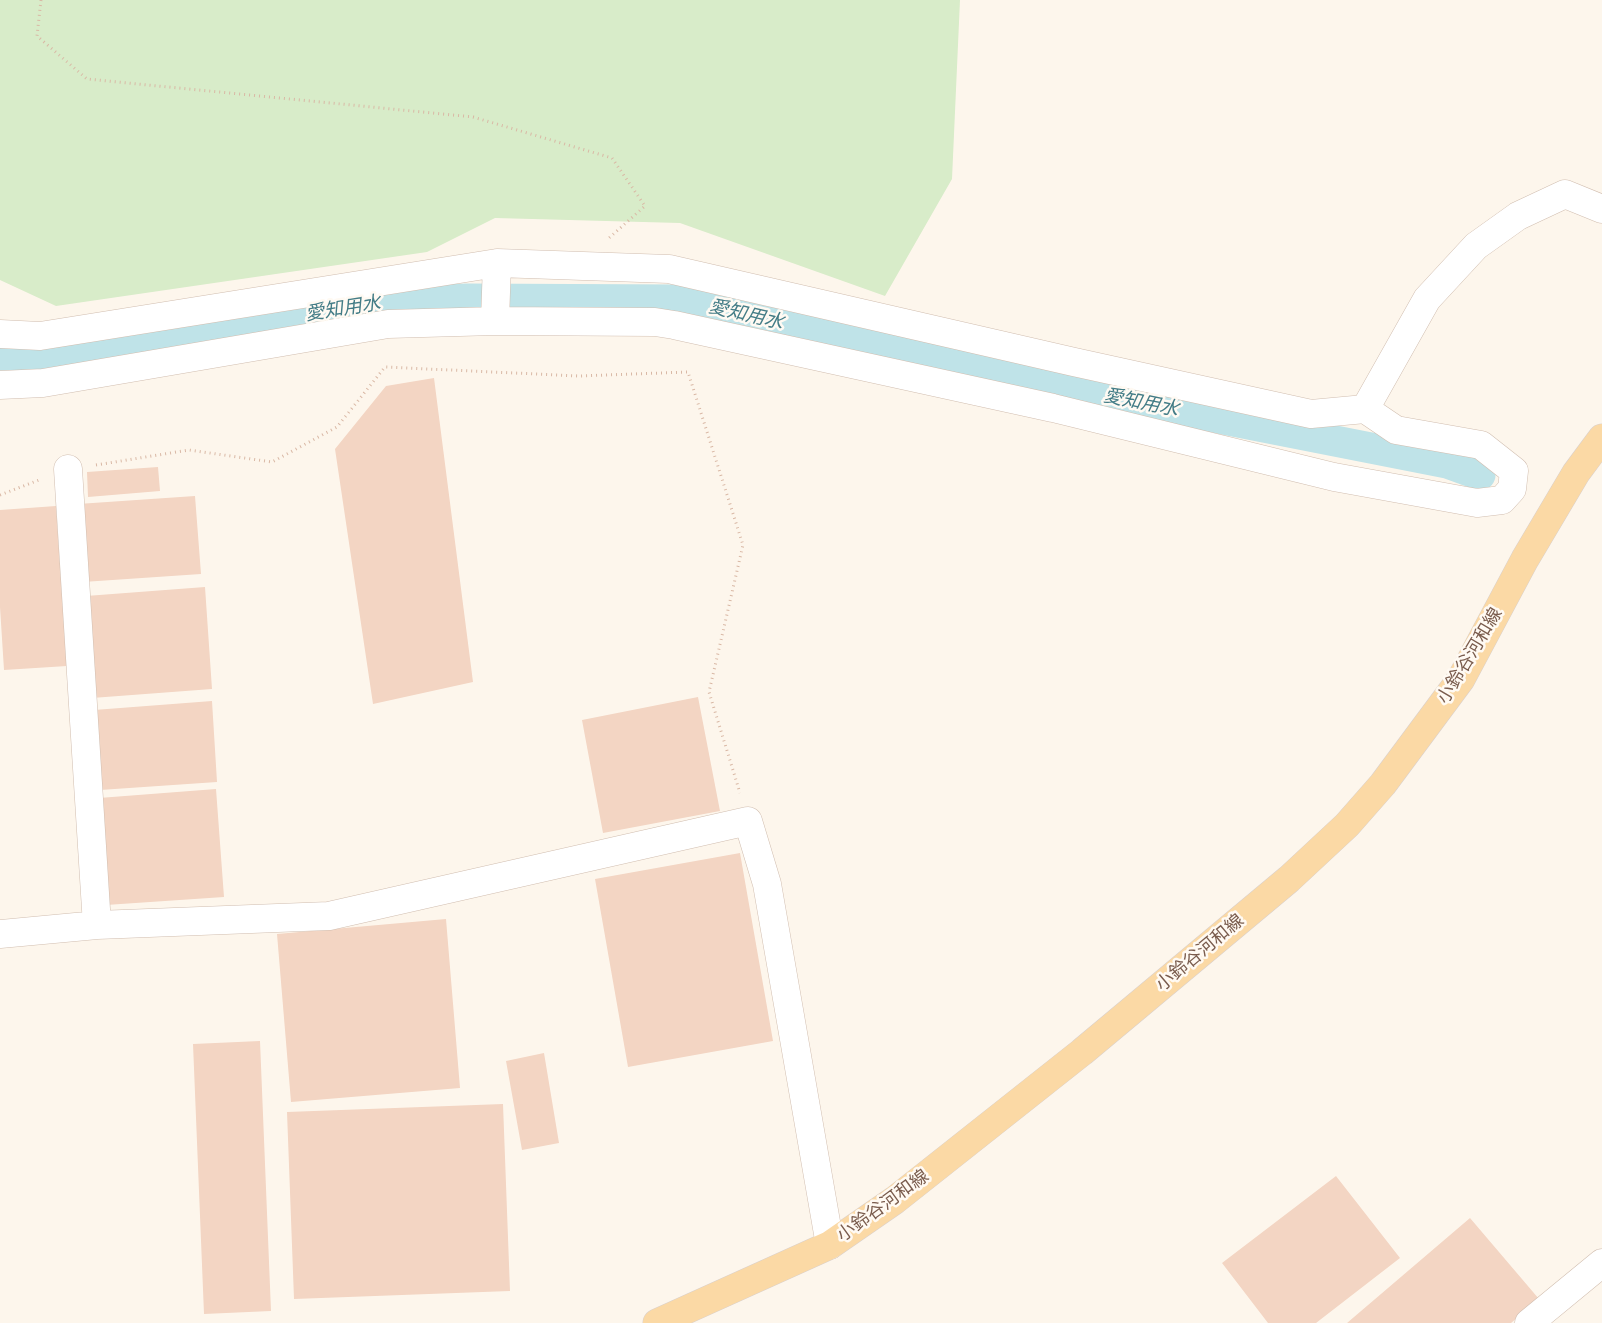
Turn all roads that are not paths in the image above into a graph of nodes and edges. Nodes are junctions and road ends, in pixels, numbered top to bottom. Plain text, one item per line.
1 (1602, 209) edge
2 (497, 270) junction
3 (495, 321) junction
4 (0, 334) edge
5 (0, 385) edge
6 (1365, 409) junction
7 (1602, 438) edge
8 (68, 470) road end
9 (97, 925) junction
10 (0, 934) edge
11 (830, 1245) junction
12 (1602, 1263) edge
13 (658, 1323) edge
14 (1529, 1323) edge

1 - 6 street
2 - 3 street
2 - 4 street
2 - 6 street
3 - 5 street
3 - 6 street
7 - 11 main road, 小鈴谷河和線
8 - 9 street
9 - 10 street
9 - 11 street
11 - 13 main road, 小鈴谷河和線
12 - 14 street

